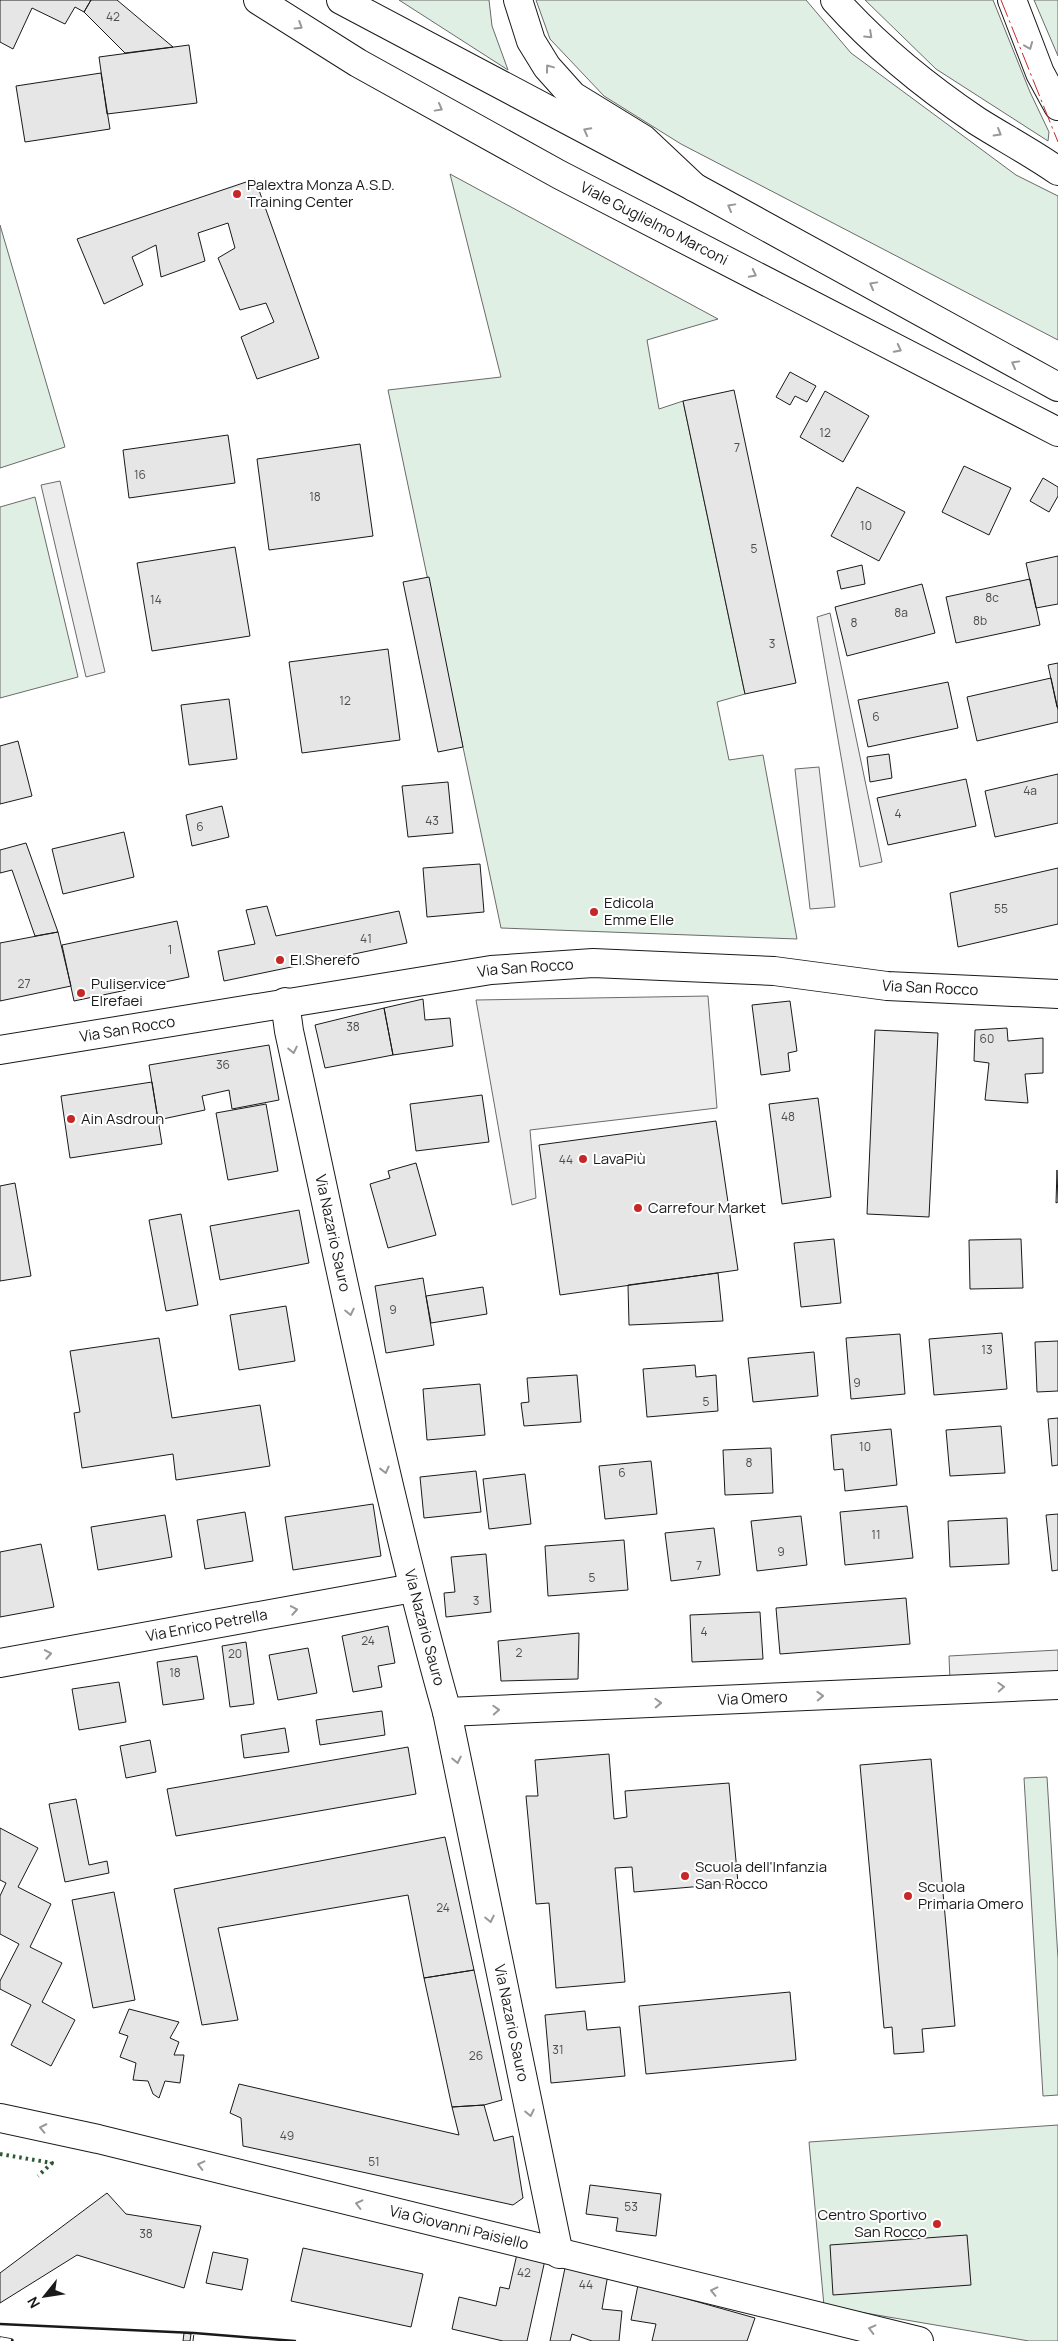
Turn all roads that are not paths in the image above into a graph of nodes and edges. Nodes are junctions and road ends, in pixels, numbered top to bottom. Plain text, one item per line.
1 (258, 0) edge
2 (341, 0) edge
3 (518, 0) edge
4 (835, 0) edge
5 (1012, 0) edge
6 (1058, 106) edge
7 (1058, 172) edge
8 (694, 187) junction
9 (1058, 388) edge
10 (1058, 432) edge
11 (1058, 994) edge
12 (286, 1002) junction
13 (0, 1050) edge
14 (413, 1588) junction
15 (0, 1663) edge
16 (1058, 1685) edge
17 (447, 1712) junction
18 (0, 2118) edge
19 (559, 2254) junction
20 (919, 2341) edge

1 -> 10 main road, Viale Guglielmo Marconi
8 -> 2 main road
8 -> 3 main road
4 -> 7 main road
5 -> 6 main road
9 -> 8 main road
11 - 12 main road, Via San Rocco
12 - 13 main road, Via San Rocco
12 -> 14 main road, Via Nazario Sauro
15 -> 14 main road, Via Enrico Petrella
14 - 17 main road, Via Nazario Sauro
17 -> 16 main road, Via Omero
17 -> 19 main road, Via Nazario Sauro
19 -> 18 main road, Via Giovanni Paisiello
20 -> 19 main road, Via Giovanni Paisiello

